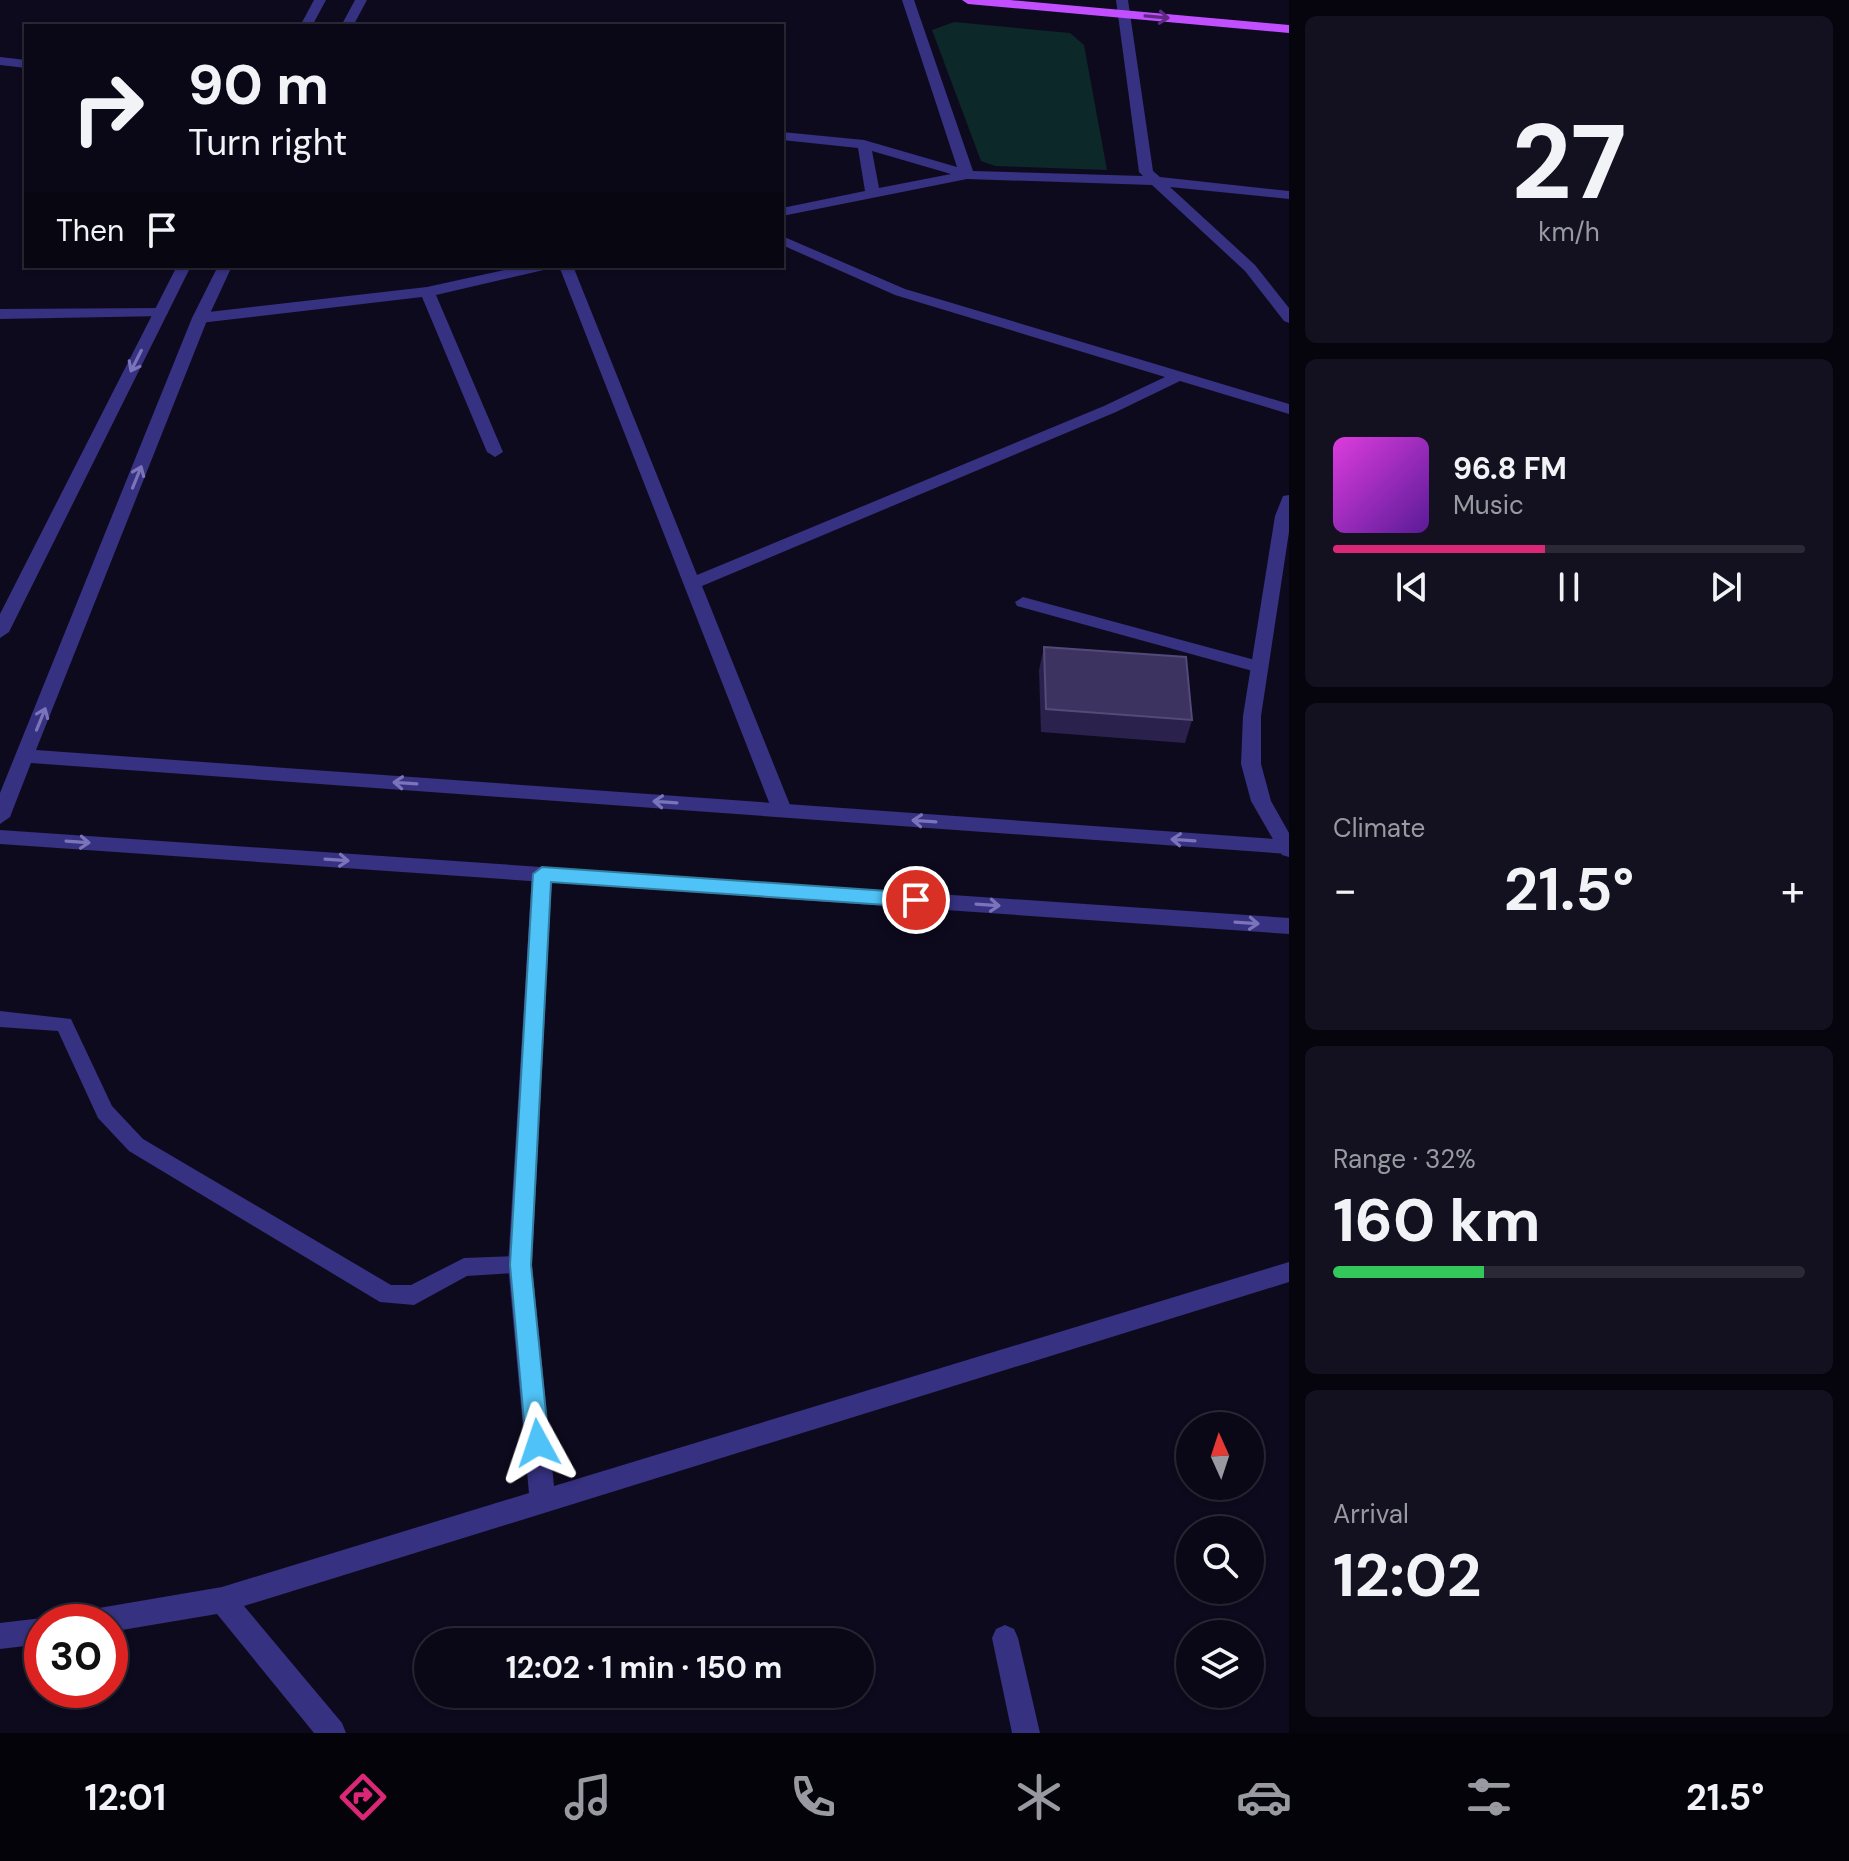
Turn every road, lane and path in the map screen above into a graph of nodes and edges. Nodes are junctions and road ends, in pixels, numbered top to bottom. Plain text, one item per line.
1 (320, 0) edge
2 (361, 0) edge
3 (908, 0) edge
4 (968, 0) edge
5 (1122, 7) edge
6 (307, 24) edge
7 (348, 24) edge
8 (1289, 29) edge
9 (0, 61) edge
10 (24, 64) edge
11 (784, 136) edge
12 (864, 144) junction
13 (967, 175) junction
14 (1154, 181) junction
15 (873, 194) junction
16 (1289, 195) edge
17 (784, 212) edge
18 (784, 241) edge
19 (183, 268) edge
20 (224, 268) edge
21 (534, 268) edge
22 (567, 268) edge
23 (427, 292) junction
24 (160, 313) junction
25 (0, 314) edge
26 (200, 318) junction
27 (1289, 318) edge
28 (1179, 376) junction
29 (1289, 409) edge
30 (495, 452) dead end
31 (1289, 500) edge
32 (691, 584) junction
33 (1023, 602) dead end
34 (0, 632) edge
35 (1260, 667) junction
36 (26, 756) junction
37 (782, 810) junction
38 (0, 817) edge
39 (0, 837) edge
40 (1289, 848) edge
41 (542, 874) junction
42 (1289, 926) edge
43 (0, 1019) edge
44 (520, 1265) junction
45 (1289, 1272) edge
46 (543, 1502) junction
47 (222, 1600) junction
48 (128, 1616) edge
49 (1005, 1638) dead end
50 (332, 1733) edge
51 (1026, 1733) edge

1 - 6 street
2 - 7 street
3 - 13 street
4 - 5 main road
5 -> 8 main road
5 - 14 street
9 - 10 street
11 - 12 street
12 - 13 street
12 - 15 street
13 - 14 street
13 - 15 street
14 - 16 street
14 - 27 street
15 - 17 street
18 - 28 street
19 - 24 street
20 - 26 street
21 - 23 street
22 - 32 street
23 - 26 street
23 - 30 street
24 - 25 street
24 -> 34 street
36 -> 26 street
28 - 29 street
28 - 32 street
31 - 35 street
32 - 37 street
33 - 35 lane
35 - 40 street
37 -> 36 street
36 - 38 street
40 -> 37 street
39 -> 41 street
41 -> 42 street
41 - 44 street
43 - 44 lane
44 - 46 street
45 - 46 street
46 - 47 street
47 - 48 street
47 - 50 street
49 - 51 street

